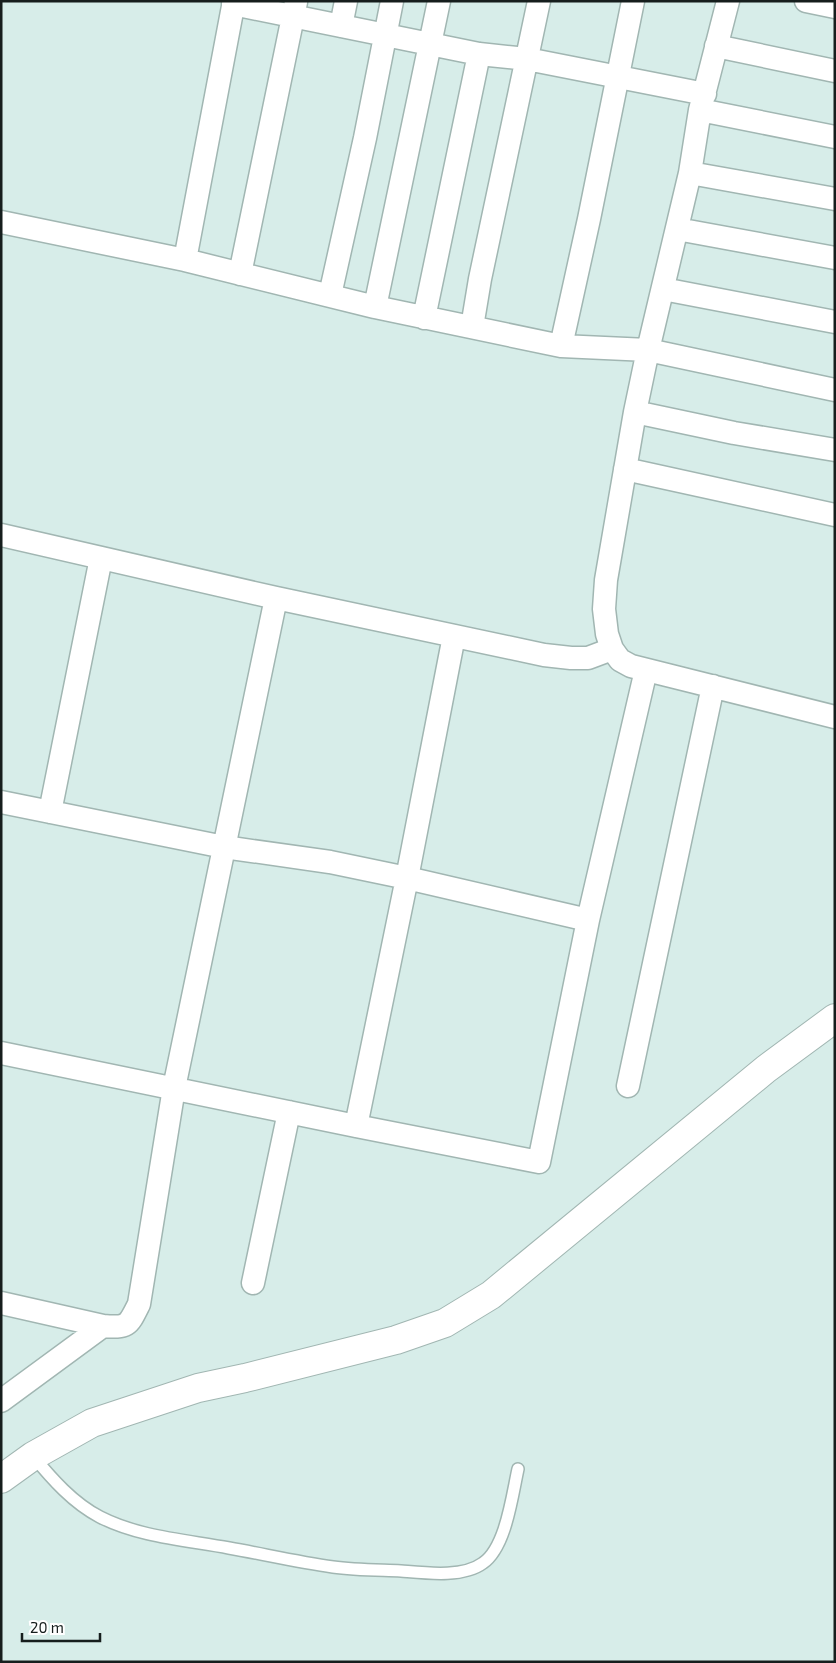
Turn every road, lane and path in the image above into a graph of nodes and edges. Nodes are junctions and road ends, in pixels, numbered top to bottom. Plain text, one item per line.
1 (346, 1) edge
2 (392, 1) edge
3 (439, 1) edge
4 (539, 1) edge
5 (633, 1) edge
6 (728, 1) edge
7 (806, 1) edge
8 (233, 3) edge
9 (835, 7) edge
10 (295, 9) edge
11 (341, 26) junction
12 (386, 34) junction
13 (430, 44) junction
14 (716, 46) junction
15 (479, 54) junction
16 (527, 59) junction
17 (835, 71) edge
18 (618, 77) junction
19 (702, 102) junction
20 (835, 137) edge
21 (690, 173) junction
22 (835, 199) edge
23 (1, 222) edge
24 (678, 229) junction
25 (835, 258) edge
26 (185, 260) junction
27 (240, 274) junction
28 (663, 289) junction
29 (330, 295) junction
30 (375, 307) junction
31 (424, 318) junction
32 (835, 322) edge
33 (472, 327) junction
34 (561, 346) junction
35 (648, 350) junction
36 (835, 390) edge
37 (635, 412) junction
38 (835, 450) edge
39 (625, 470) junction
40 (835, 515) edge
41 (1, 536) edge
42 (101, 558) junction
43 (276, 598) junction
44 (454, 636) junction
45 (612, 649) junction
46 (646, 670) junction
47 (713, 686) junction
48 (835, 717) edge
49 (1, 802) edge
50 (50, 812) junction
51 (224, 847) junction
52 (407, 878) junction
53 (588, 920) junction
54 (835, 1018) edge
55 (1, 1053) edge
56 (628, 1086) dead end
57 (174, 1088) junction
58 (289, 1112) junction
59 (356, 1126) junction
60 (253, 1283) dead end
61 (1, 1303) edge
62 (103, 1326) junction
63 (1, 1401) edge
64 (33, 1456) junction
65 (518, 1469) dead end
66 (1, 1479) edge

1 - 11 street
2 - 12 street
3 - 13 street
4 - 16 street
5 - 18 street
6 - 14 street
7 - 9 street
8 - 10 street
8 - 26 street
10 - 11 street
10 - 27 street
11 - 12 street
12 - 13 street
12 - 29 street
13 - 15 street
13 - 30 street
14 - 17 street
14 - 19 street
15 - 16 street
15 - 31 street
16 - 18 street
16 - 33 street
18 - 19 street
18 - 34 street
19 - 20 street
19 - 21 street
21 - 22 street
21 - 24 street
23 - 26 street
24 - 25 street
24 - 28 street
26 - 27 street
27 - 29 street
28 - 32 street
28 - 35 street
29 - 30 street
30 - 31 street
31 - 33 street
33 - 34 street
34 - 35 street
35 - 36 street
35 - 37 street
37 - 38 street
37 - 39 street
39 - 40 street
39 - 45 street
41 - 42 street
42 - 43 street
42 - 50 street
43 - 44 street
43 - 51 street
44 - 45 street
44 - 52 street
45 - 46 street
46 - 47 street
46 - 53 street
47 - 48 street
47 - 56 street
49 - 50 street
50 - 51 street
51 - 52 street
51 - 57 street
52 - 53 street
52 - 59 street
53 - 59 street
54 - 64 street
55 - 57 street
57 - 58 street
57 - 62 street
58 - 59 street
58 - 60 street
61 - 62 street
62 - 63 street
64 - 65 lane
64 - 66 street

